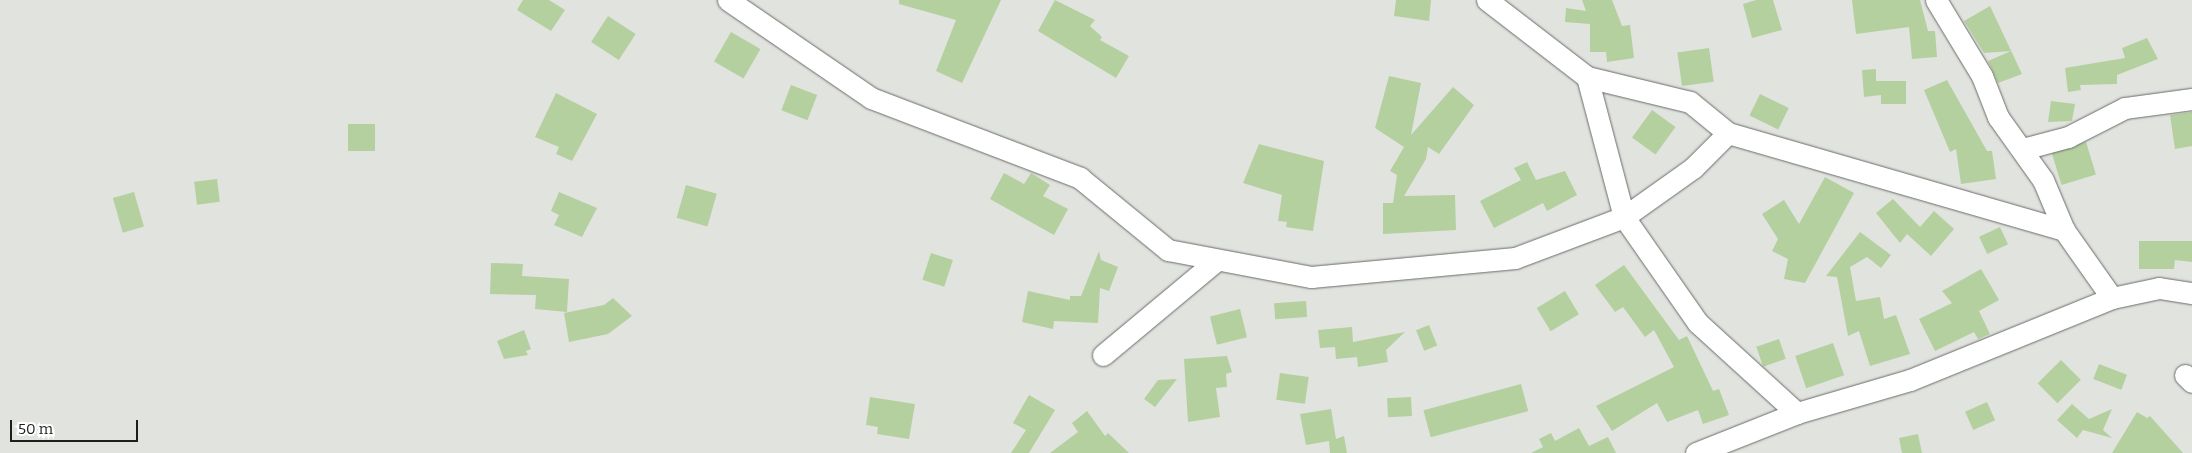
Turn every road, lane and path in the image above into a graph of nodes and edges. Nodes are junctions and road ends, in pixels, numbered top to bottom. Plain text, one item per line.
1 (728, 0) edge
2 (1487, 0) edge
3 (1936, 0) edge
4 (1587, 77) junction
5 (2192, 99) edge
6 (1728, 134) junction
7 (2023, 149) junction
8 (1624, 217) junction
9 (2064, 230) junction
10 (1218, 260) junction
11 (2192, 293) edge
12 (2112, 298) junction
13 (1104, 355) dead end
14 (1797, 413) junction
15 (1696, 453) edge

1 - 10 street
2 - 4 street
3 - 7 street
4 - 6 street
4 - 8 street
5 - 7 street
6 - 8 street
6 - 9 street
7 - 9 street
8 - 10 street
8 - 14 street
9 - 12 street
10 - 13 street
11 - 12 street
12 - 14 street
14 - 15 street

